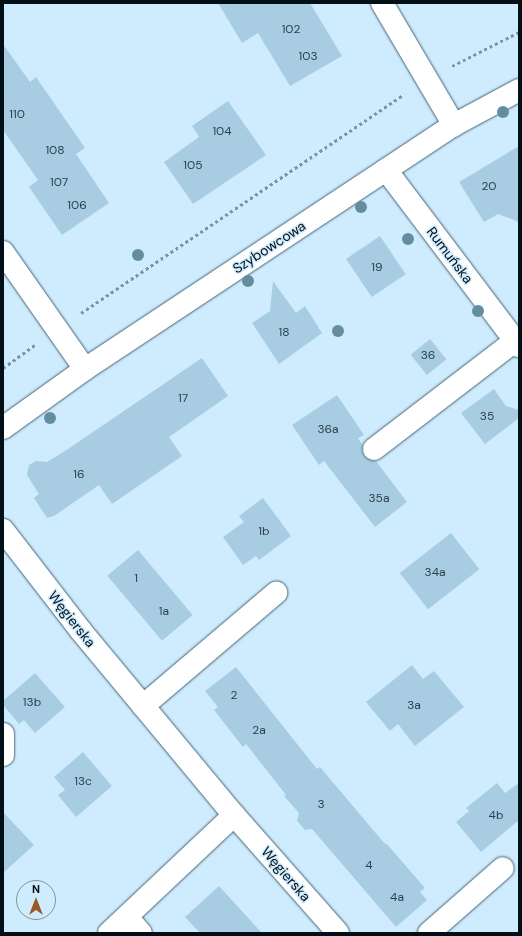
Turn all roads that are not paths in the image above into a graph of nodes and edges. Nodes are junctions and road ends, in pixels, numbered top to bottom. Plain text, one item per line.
1 (382, 3) edge
2 (519, 90) edge
3 (454, 125) junction
4 (386, 170) junction
5 (3, 252) edge
6 (517, 343) edge
7 (85, 369) junction
8 (3, 428) edge
9 (374, 449) dead end
10 (3, 530) edge
11 (276, 593) dead end
12 (143, 706) junction
13 (3, 734) edge
14 (3, 755) edge
15 (234, 815) junction
16 (503, 868) dead end
17 (127, 917) junction
18 (109, 933) edge
19 (141, 933) edge
20 (338, 933) edge
21 (429, 933) edge

1 - 3 street
2 - 3 street, Szybowcowa
3 - 4 street, Szybowcowa
4 - 6 street, Rumuńska
4 - 7 street, Szybowcowa
5 - 7 street
6 - 9 street, Rumuńska
7 - 8 street, Szybowcowa
10 - 12 street, Węgierska
11 - 12 street
12 - 15 street, Węgierska
13 - 14 street
15 - 17 street
15 - 20 street, Węgierska
16 - 21 street
17 - 18 street
17 - 19 street

